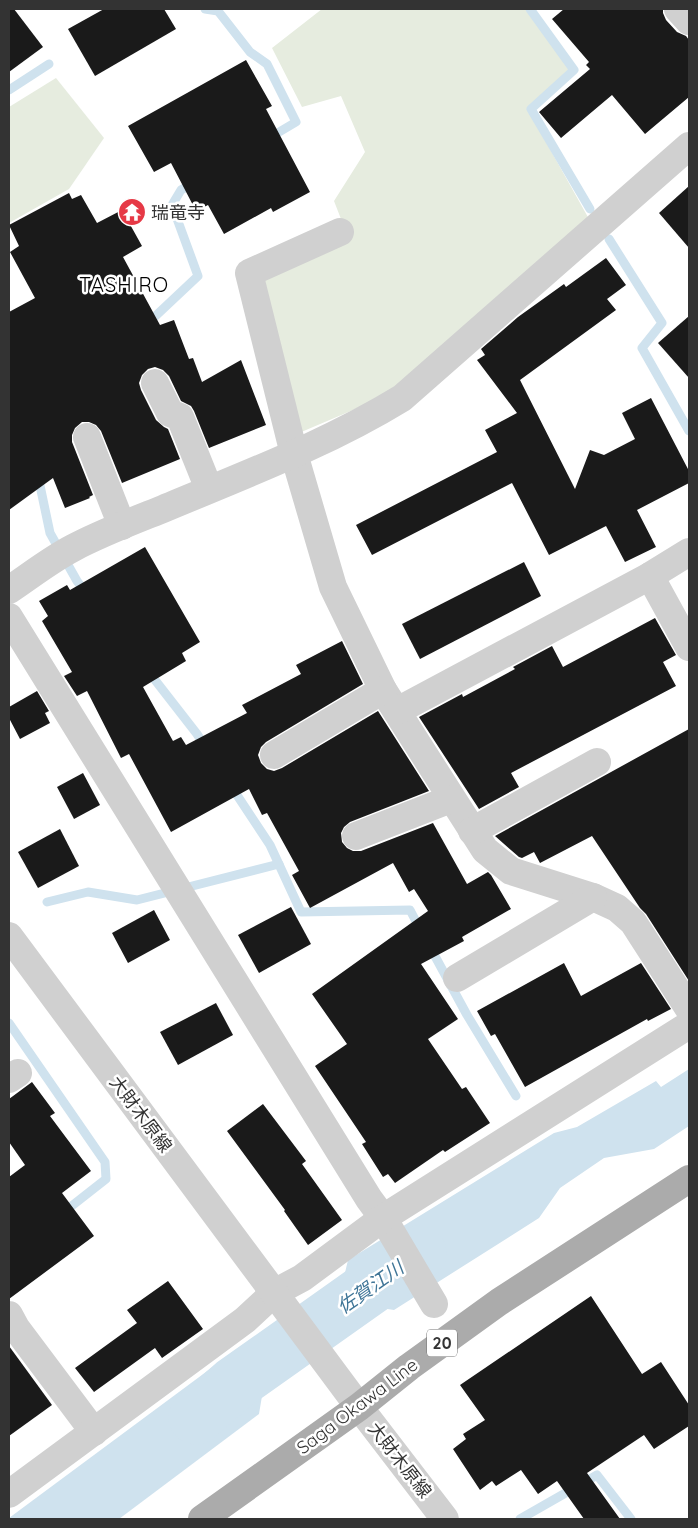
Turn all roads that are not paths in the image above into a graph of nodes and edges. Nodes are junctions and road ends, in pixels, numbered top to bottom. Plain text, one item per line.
1 (678, 9) edge
2 (689, 21) edge
3 (689, 146) edge
4 (340, 232) dead end
5 (155, 383) dead end
6 (87, 437) dead end
7 (294, 454) junction
8 (209, 490) junction
9 (122, 526) junction
10 (689, 552) edge
11 (650, 576) junction
12 (9, 590) edge
13 (9, 617) edge
14 (689, 647) edge
15 (390, 700) junction
16 (274, 755) dead end
17 (596, 762) dead end
18 (451, 799) junction
19 (472, 831) junction
20 (356, 836) dead end
21 (593, 897) junction
22 (9, 936) edge
23 (457, 978) dead end
24 (689, 1009) edge
25 (689, 1026) edge
26 (689, 1179) edge
27 (383, 1218) junction
28 (274, 1293) junction
29 (434, 1304) dead end
30 (9, 1315) edge
31 (359, 1407) junction
32 (94, 1432) junction
33 (11, 1488) edge
34 (202, 1519) edge
35 (445, 1519) edge

1 - 2 street
3 - 7 street
4 - 7 street
5 - 8 street
6 - 9 street
7 - 8 street
7 - 15 street
8 - 9 street
9 - 12 street
10 - 11 street
11 - 14 street
11 - 15 street
13 - 27 street
15 - 16 street
15 - 18 street
17 - 19 street
18 - 19 street
18 - 20 street
19 - 21 street
21 - 23 street
21 - 24 street
22 - 28 street, 大財木原線
25 - 27 street
26 - 31 main road, Saga Okawa Line / 20
27 - 28 street
27 - 29 street
28 - 31 street, 大財木原線
28 - 32 street
30 - 32 street
31 - 34 main road, Saga Okawa Line / 20
31 - 35 street, 大財木原線
32 - 33 street

